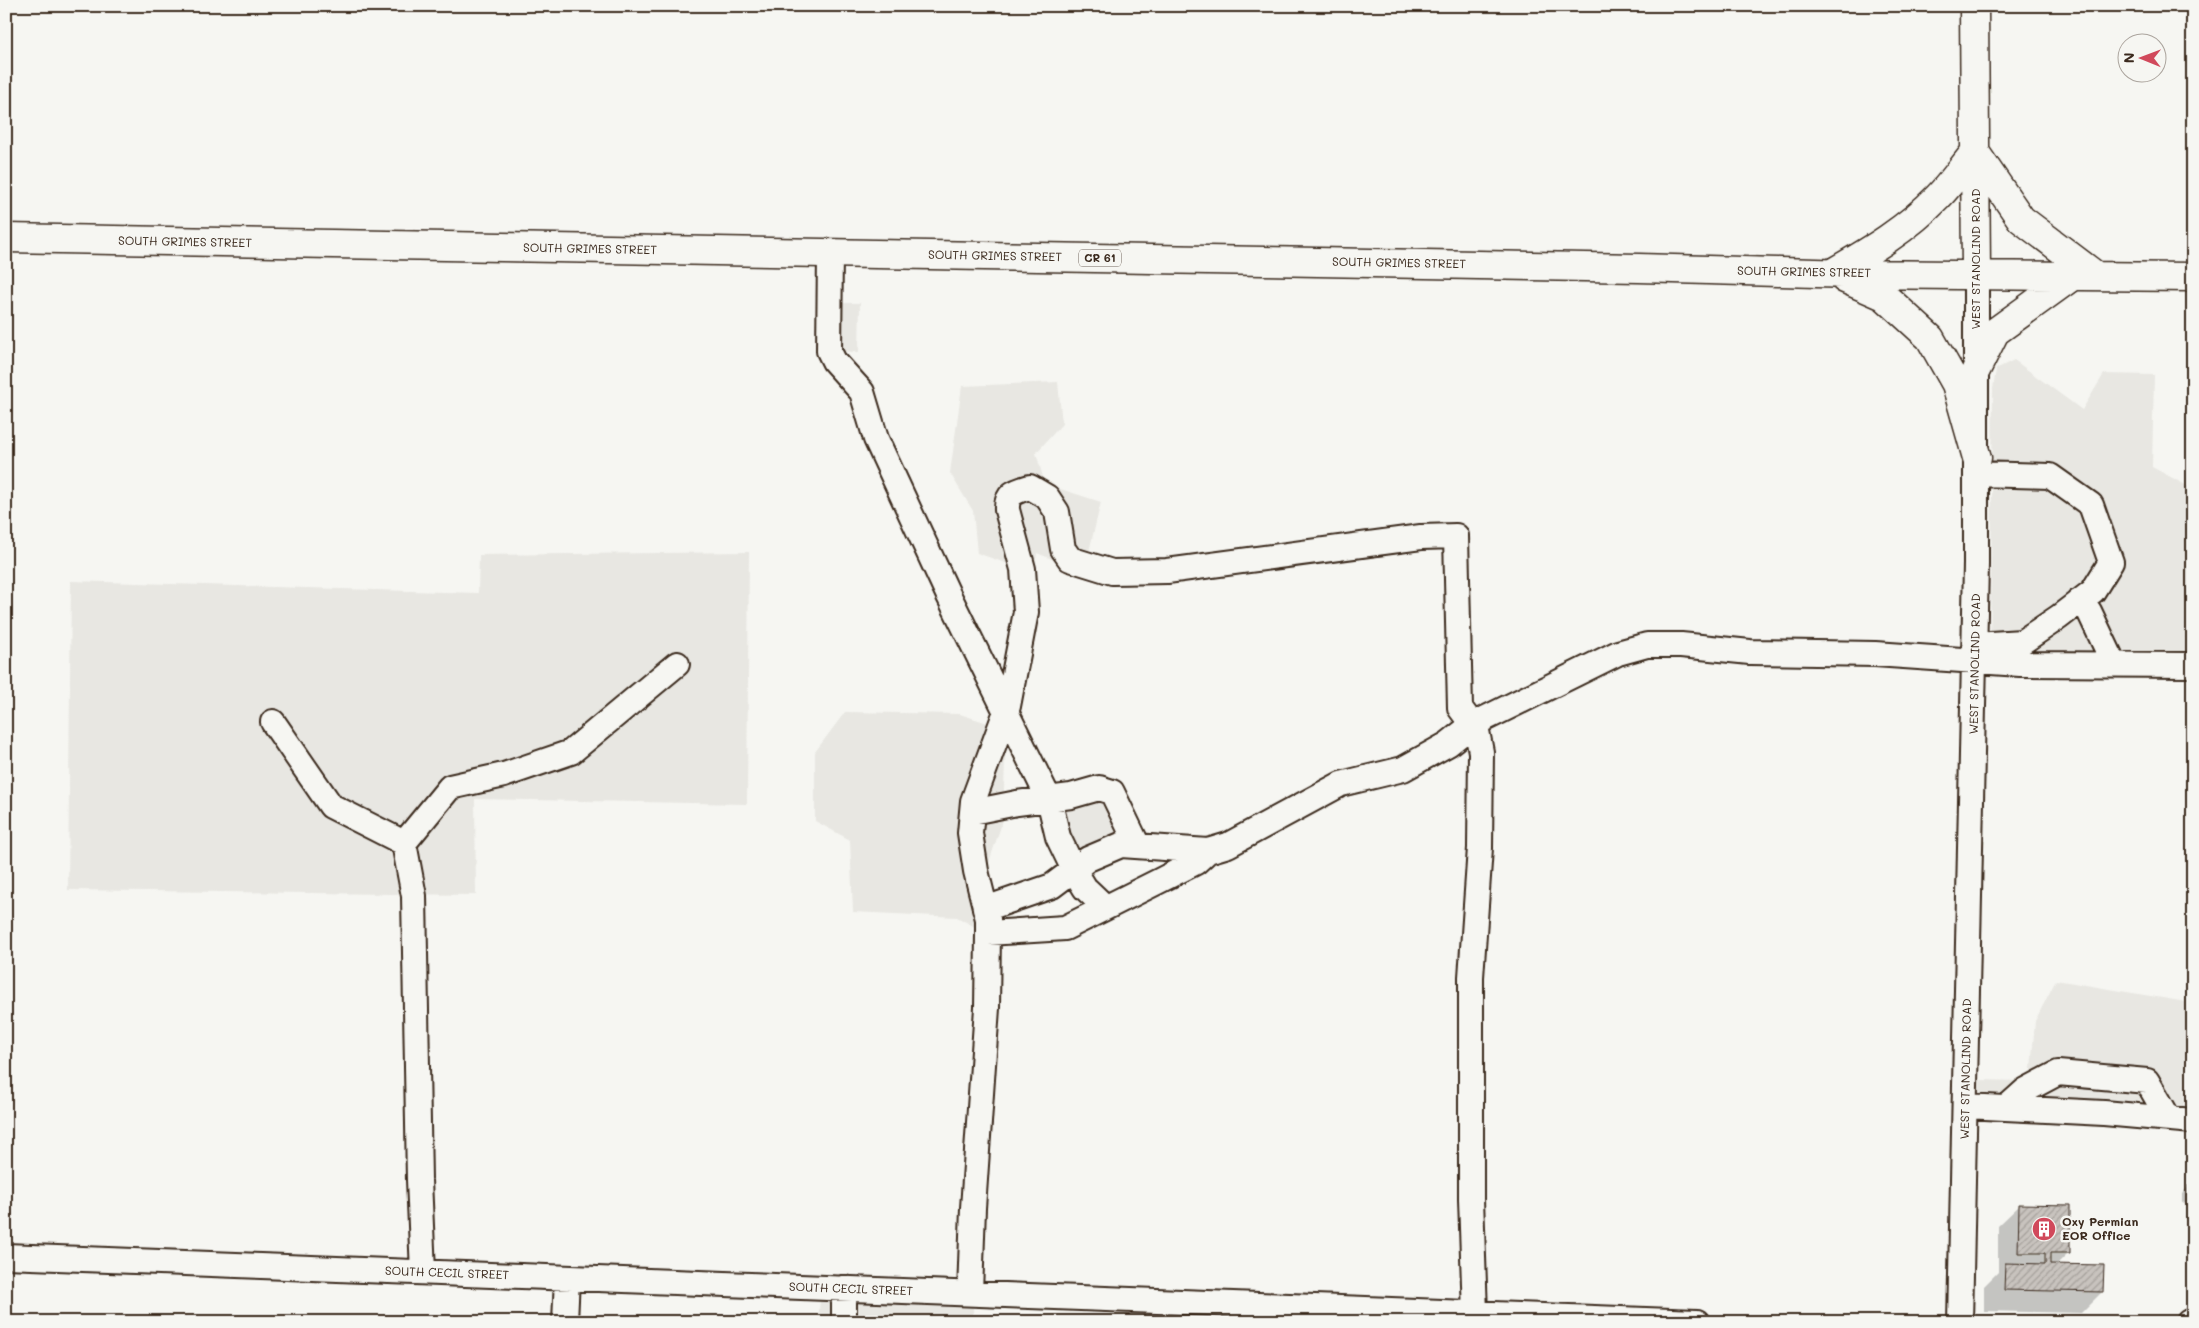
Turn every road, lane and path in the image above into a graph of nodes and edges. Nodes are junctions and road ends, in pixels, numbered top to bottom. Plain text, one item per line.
1 (1974, 6) edge
2 (1975, 152) junction
3 (6, 238) edge
4 (830, 253) junction
5 (1832, 274) junction
6 (1976, 274) junction
7 (2084, 275) junction
8 (2193, 277) edge
9 (1976, 370) junction
10 (1977, 466) junction
11 (2078, 602) junction
12 (1975, 653) junction
13 (677, 664) dead end
14 (2114, 664) junction
15 (2193, 665) edge
16 (1005, 712) junction
17 (273, 722) dead end
18 (1472, 725) junction
19 (1050, 798) junction
20 (972, 812) junction
21 (404, 843) junction
22 (1138, 846) junction
23 (1208, 851) junction
24 (1074, 870) junction
25 (1105, 907) junction
26 (985, 909) junction
27 (988, 933) junction
28 (1965, 1106) junction
29 (2006, 1108) junction
30 (2169, 1119) junction
31 (2193, 1121) edge
32 (6, 1256) edge
33 (423, 1272) junction
34 (567, 1278) junction
35 (844, 1288) junction
36 (970, 1293) junction
37 (1475, 1313) junction
38 (1601, 1320) edge
39 (2193, 1320) edge
40 (565, 1322) edge
41 (844, 1322) edge
42 (1697, 1322) edge
43 (1960, 1322) edge
44 (2189, 1322) edge

1 - 2 main road, WEST STANOLIND ROAD
2 - 5 main road
2 - 6 main road, WEST STANOLIND ROAD
2 - 7 main road
3 - 4 main road, SOUTH GRIMES STREET / CR 61
4 - 5 main road, SOUTH GRIMES STREET / CR 61
4 - 16 street
5 - 6 main road, SOUTH GRIMES STREET / CR 61
5 - 10 main road
6 - 7 main road, SOUTH GRIMES STREET / CR 61
6 - 9 street, WEST STANOLIND ROAD
7 - 8 main road, SOUTH GRIMES STREET / CR 61
7 - 9 main road
9 - 10 street, WEST STANOLIND ROAD
10 - 11 street
10 - 12 street, WEST STANOLIND ROAD
11 - 12 street
11 - 14 street
12 - 14 street
12 - 18 street
12 - 28 street, WEST STANOLIND ROAD
13 - 21 street
14 - 15 street
16 - 18 street
16 - 19 street
16 - 20 street
17 - 21 street
18 - 23 street
18 - 37 street
19 - 20 street
19 - 22 street
19 - 24 street
20 - 26 street
21 - 33 street
22 - 23 street
22 - 24 street
23 - 25 street
24 - 25 street
24 - 26 street
25 - 27 street
26 - 27 street
27 - 36 street
28 - 29 street
28 - 43 street, WEST STANOLIND ROAD
29 - 30 street
29 - 30 street
30 - 31 street
32 - 33 street, SOUTH CECIL STREET
33 - 34 street, SOUTH CECIL STREET
34 - 35 street, SOUTH CECIL STREET
34 - 40 street
35 - 36 street, SOUTH CECIL STREET
35 - 41 street
36 - 37 street, SOUTH CECIL STREET
37 - 38 street, SOUTH CECIL STREET
38 - 42 street, SOUTH CECIL STREET
39 - 44 street

